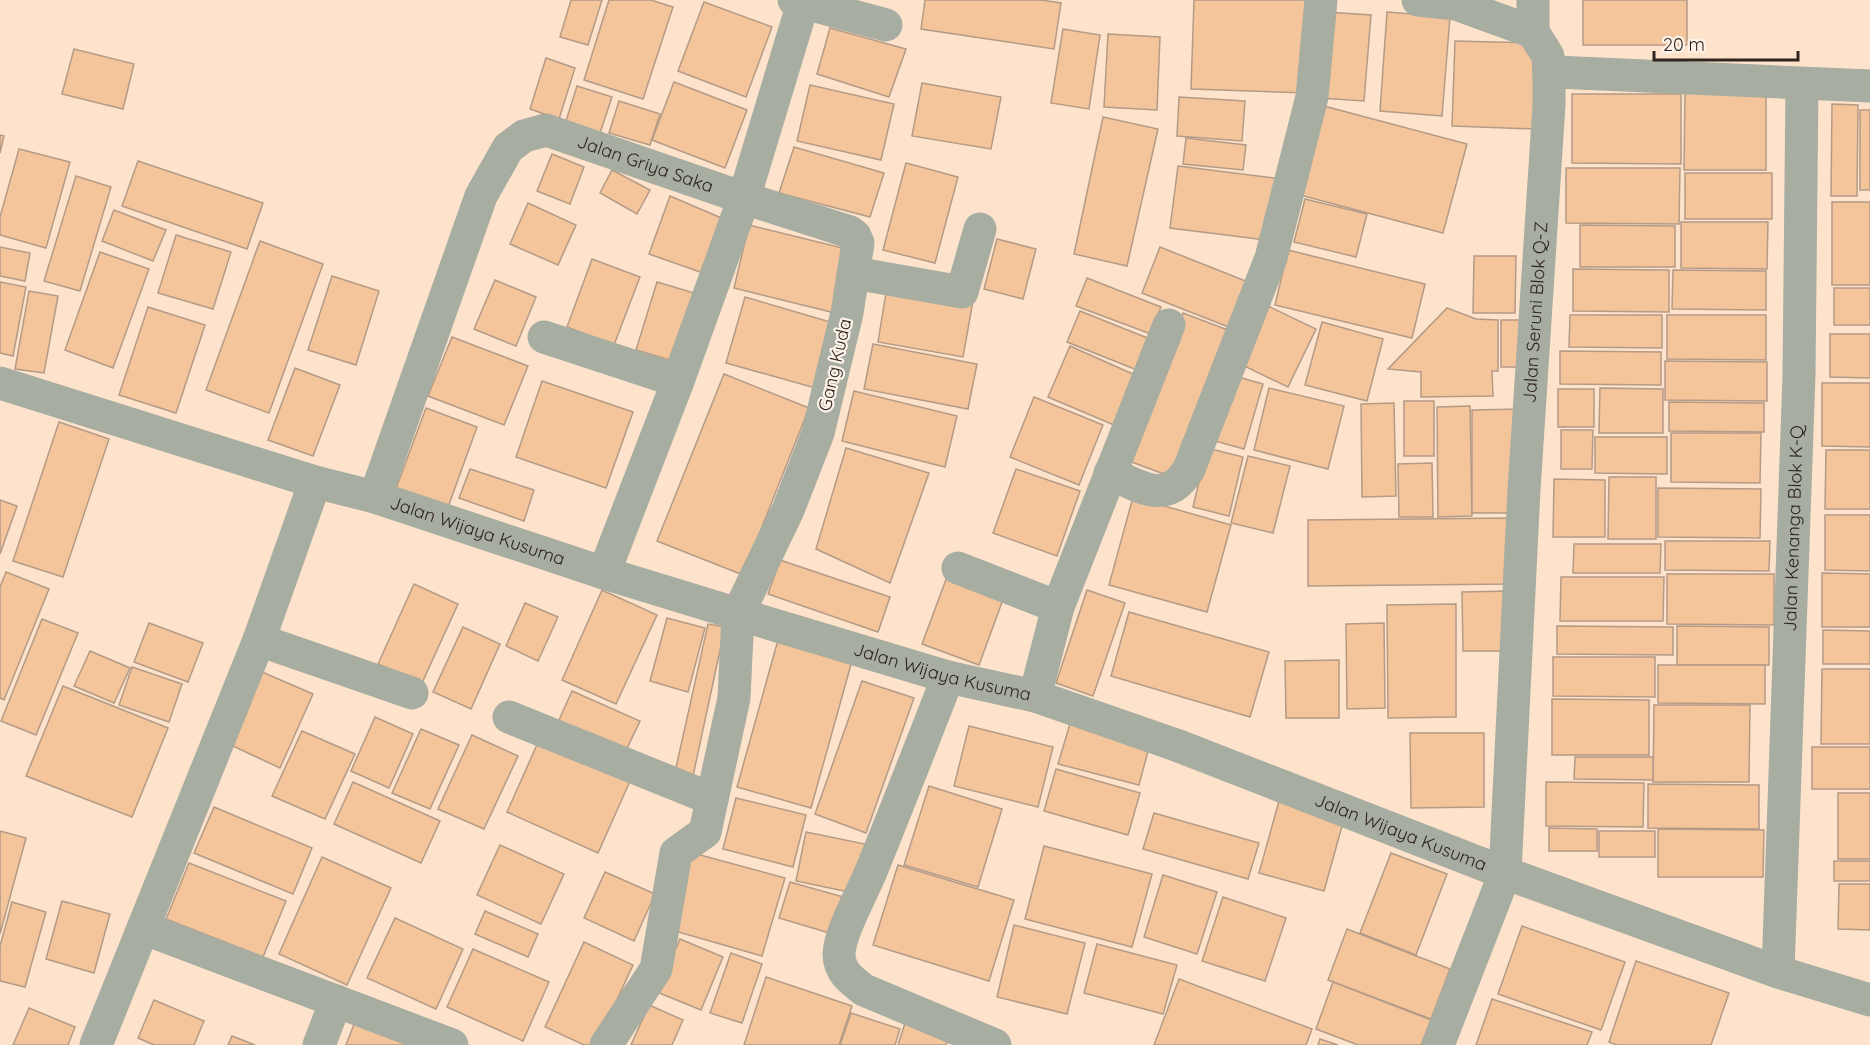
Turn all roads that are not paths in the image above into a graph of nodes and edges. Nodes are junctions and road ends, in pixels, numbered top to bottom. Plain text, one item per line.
1 (1321, 0) edge
2 (1418, 0) edge
3 (799, 1) edge
4 (1533, 16) edge
5 (886, 24) dead end
6 (1549, 76) junction
7 (1802, 84) junction
8 (1870, 86) edge
9 (744, 198) junction
10 (980, 229) dead end
11 (854, 273) junction
12 (1169, 325) dead end
13 (544, 337) dead end
14 (678, 381) junction
15 (0, 383) edge
16 (1110, 473) junction
17 (315, 482) junction
18 (375, 497) junction
19 (958, 568) dead end
20 (604, 573) junction
21 (1058, 607) junction
22 (738, 614) junction
23 (259, 640) junction
24 (948, 677) junction
25 (412, 693) dead end
26 (1035, 696) junction
27 (509, 717) dead end
28 (712, 799) junction
29 (1504, 873) junction
30 (143, 928) junction
31 (1778, 972) junction
32 (1870, 1000) edge
33 (336, 1001) junction
34 (96, 1045) edge
35 (319, 1045) edge
36 (452, 1045) edge
37 (606, 1045) edge
38 (995, 1045) edge
39 (1438, 1045) edge

1 - 16 street
2 - 4 street
3 - 5 street
3 - 9 street
4 - 6 street, Jalan Seruni Blok Q-Z
6 - 7 street
6 - 29 street, Jalan Seruni Blok Q-Z
7 - 8 street
7 - 31 street, Jalan Kenanga Blok K-Q
9 - 11 street, Jalan Griya Saka
9 - 14 street
9 - 18 street, Jalan Griya Saka
10 - 11 street
11 - 22 street, Gang Kuda
12 - 16 street
13 - 14 street
14 - 20 street
15 - 17 street, Jalan Wijaya Kusuma
16 - 21 street
17 - 18 street, Jalan Wijaya Kusuma
17 - 23 street
18 - 20 street, Jalan Wijaya Kusuma
19 - 21 street
20 - 22 street, Jalan Wijaya Kusuma
21 - 26 street
22 - 24 street, Jalan Wijaya Kusuma
22 - 28 street
23 - 25 street
23 - 30 street
24 - 26 street, Jalan Wijaya Kusuma
24 - 38 street
26 - 29 street, Jalan Wijaya Kusuma
27 - 28 street
28 - 37 street
29 - 31 street, Jalan Wijaya Kusuma
29 - 39 street, Jalan Seruni Blok Q-Z
30 - 33 street
30 - 34 street
31 - 32 street, Jalan Wijaya Kusuma
33 - 35 street
33 - 36 street

